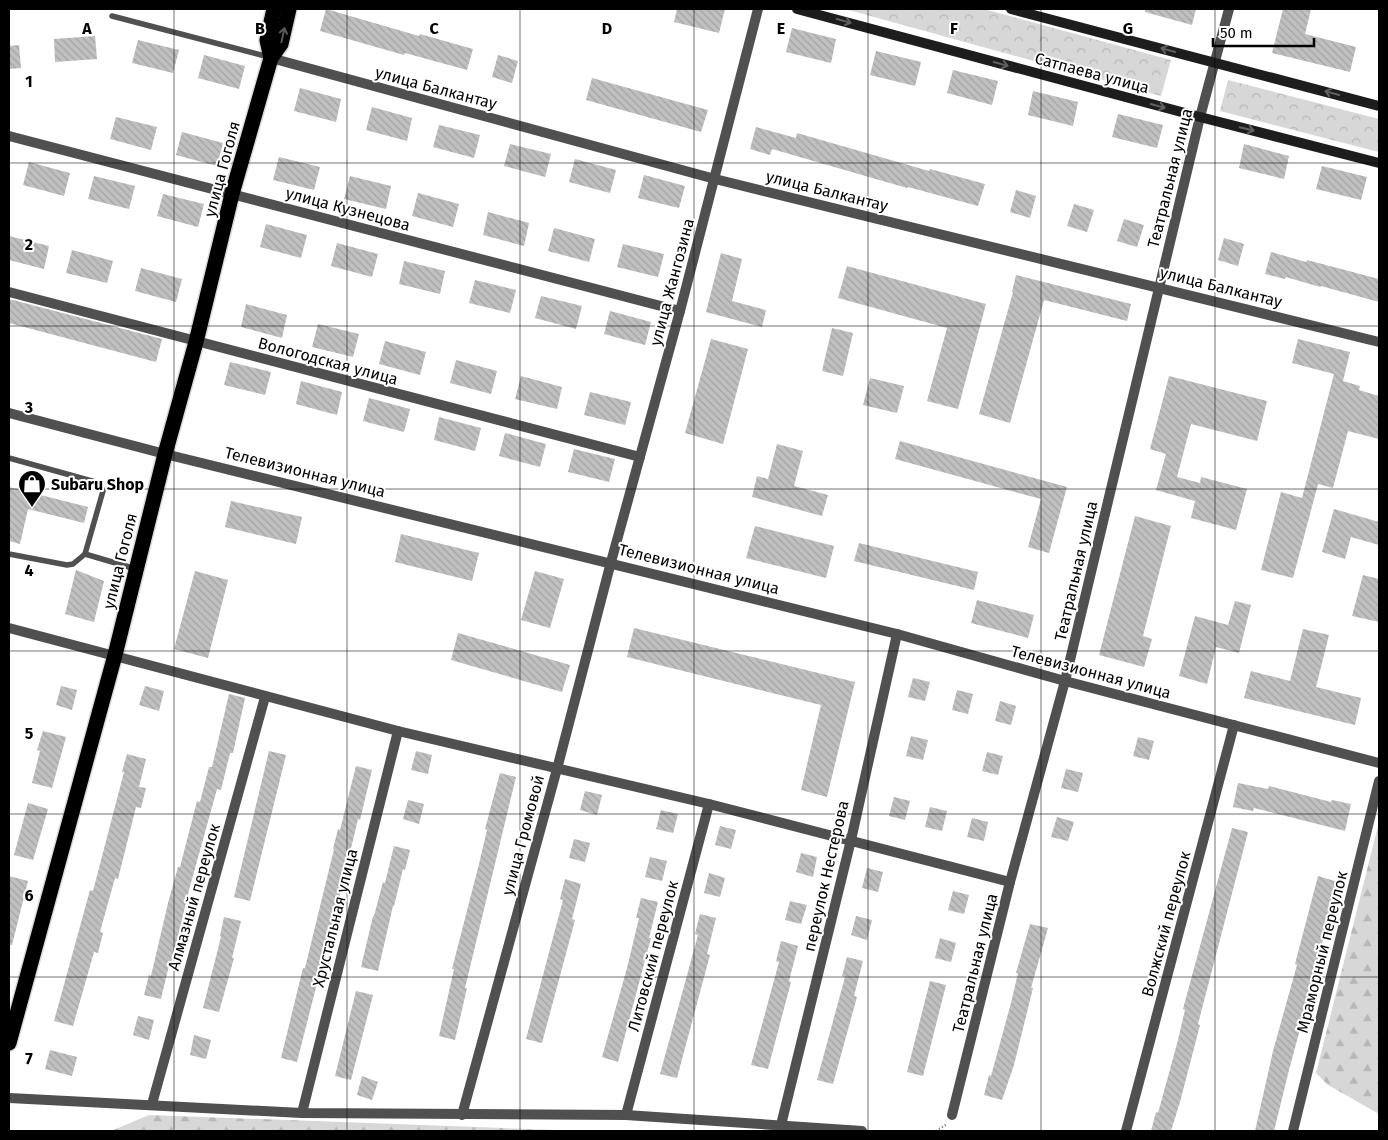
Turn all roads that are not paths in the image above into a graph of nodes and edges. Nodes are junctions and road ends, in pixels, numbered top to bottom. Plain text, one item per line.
1 (274, 9) edge
2 (289, 9) edge
3 (758, 9) edge
4 (797, 9) edge
5 (1011, 9) edge
6 (1229, 9) edge
7 (112, 16) dead end
8 (271, 58) junction
9 (1215, 62) junction
10 (1379, 106) edge
11 (1200, 117) junction
12 (9, 136) edge
13 (1379, 163) edge
14 (715, 180) junction
15 (232, 194) junction
16 (1159, 287) junction
17 (9, 292) edge
18 (680, 311) junction
19 (196, 342) junction
20 (1379, 342) edge
21 (9, 413) edge
22 (165, 454) junction
23 (640, 457) junction
24 (9, 458) edge
25 (9, 554) edge
26 (85, 554) junction
27 (610, 562) junction
28 (136, 569) junction
29 (9, 628) edge
30 (898, 634) junction
31 (115, 655) junction
32 (1065, 681) junction
33 (265, 697) junction
34 (1234, 725) junction
35 (398, 731) junction
36 (1379, 763) edge
37 (557, 769) junction
38 (1379, 781) edge
39 (709, 804) junction
40 (851, 840) junction
41 (1010, 882) junction
42 (9, 1043) edge
43 (9, 1098) edge
44 (152, 1104) junction
45 (302, 1113) junction
46 (462, 1115) junction
47 (626, 1115) junction
48 (952, 1115) dead end
49 (782, 1125) junction
50 (862, 1131) edge
51 (1126, 1131) edge
52 (1294, 1131) edge

1 - 8 highway, улица Гоголя
8 -> 2 highway, улица Гоголя
3 - 14 street, улица Жангозина
4 -> 11 main road, Сатпаева улица
9 -> 5 main road
6 - 9 street, Театральная улица
7 - 8 lane
8 - 14 street, улица Балкантау
8 - 15 highway, улица Гоголя
10 -> 9 main road
9 - 11 street, Театральная улица
11 -> 13 main road, Сатпаева улица
11 - 16 street, Театральная улица
12 - 15 street, улица Кузнецова
14 - 16 street, улица Балкантау
14 - 18 street, улица Жангозина
15 - 18 street, улица Кузнецова
15 - 19 highway, улица Гоголя
16 - 20 street, улица Балкантау
16 - 32 street, Театральная улица
17 - 19 street, Вологодская улица
18 - 23 street, улица Жангозина
19 - 22 highway, улица Гоголя
19 - 23 street, Вологодская улица
21 - 22 street, Телевизионная улица
22 - 27 street, Телевизионная улица
22 - 28 highway, улица Гоголя
23 - 27 street, улица Жангозина
24 - 26 lane
25 - 26 lane
26 - 28 lane
27 - 30 street, Телевизионная улица
27 - 37 street, улица Громовой
28 - 31 highway, улица Гоголя
29 - 31 street
30 - 32 street, Телевизионная улица
30 - 40 street, переулок Нестерова
31 - 33 street
31 - 42 highway, улица Гоголя
32 - 34 street, Телевизионная улица
32 - 41 street, Театральная улица
33 - 35 street
33 - 44 street, Алмазный переулок
34 - 36 street, Телевизионная улица
34 - 51 street, Волжский переулок
35 - 37 street
35 - 45 street, Хрустальная улица
37 - 39 street
37 - 46 street, улица Громовой
38 - 52 street, Мраморный переулок
39 - 40 street
39 - 47 street, Литовский переулок
40 - 41 street
40 - 49 street, переулок Нестерова
41 - 48 street, Театральная улица
43 - 44 street
44 - 45 street
45 - 46 street
46 - 47 street
47 - 49 street
49 - 50 street

